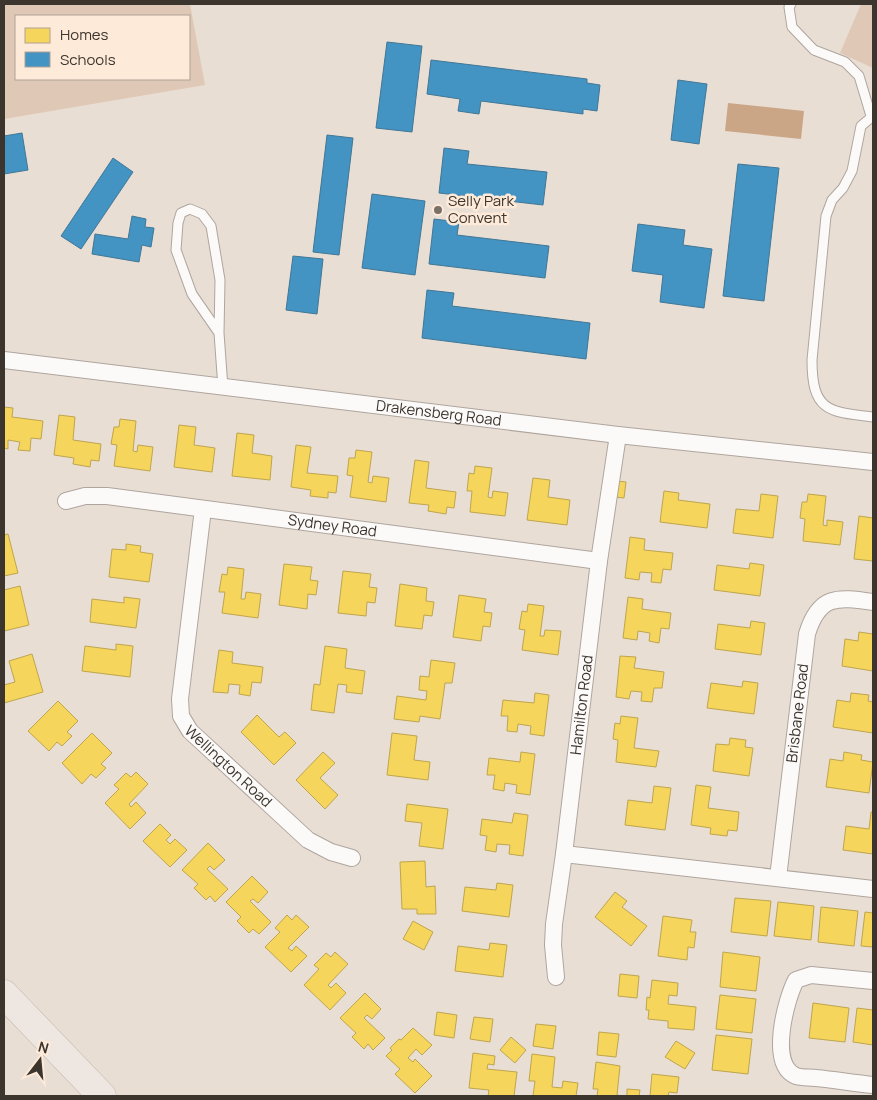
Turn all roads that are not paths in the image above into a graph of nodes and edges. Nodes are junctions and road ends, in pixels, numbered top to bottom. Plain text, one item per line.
1 (791, 4) edge
2 (872, 116) edge
3 (219, 333) junction
4 (4, 360) edge
5 (223, 388) junction
6 (873, 418) edge
7 (618, 435) junction
8 (873, 462) edge
9 (66, 501) dead end
10 (204, 509) junction
11 (599, 561) junction
12 (873, 602) edge
13 (564, 854) junction
14 (352, 858) dead end
15 (778, 878) junction
16 (873, 889) edge
17 (556, 977) dead end
18 (873, 981) edge
19 (4, 994) edge
20 (873, 1085) edge
21 (102, 1096) edge

1 - 2 lane
2 - 6 lane
3 - 3 lane
3 - 5 lane
4 - 5 street, Drakensberg Road
5 - 7 street, Drakensberg Road
7 - 8 street, Drakensberg Road
7 - 11 street, Hamilton Road
9 - 10 street, Sydney Road
10 - 11 street, Sydney Road
10 - 14 street, Wellington Road
11 - 13 street, Hamilton Road
12 - 15 street, Brisbane Road
13 - 15 street
13 - 17 street, Hamilton Road
15 - 16 street
18 - 20 street
19 - 21 highway

